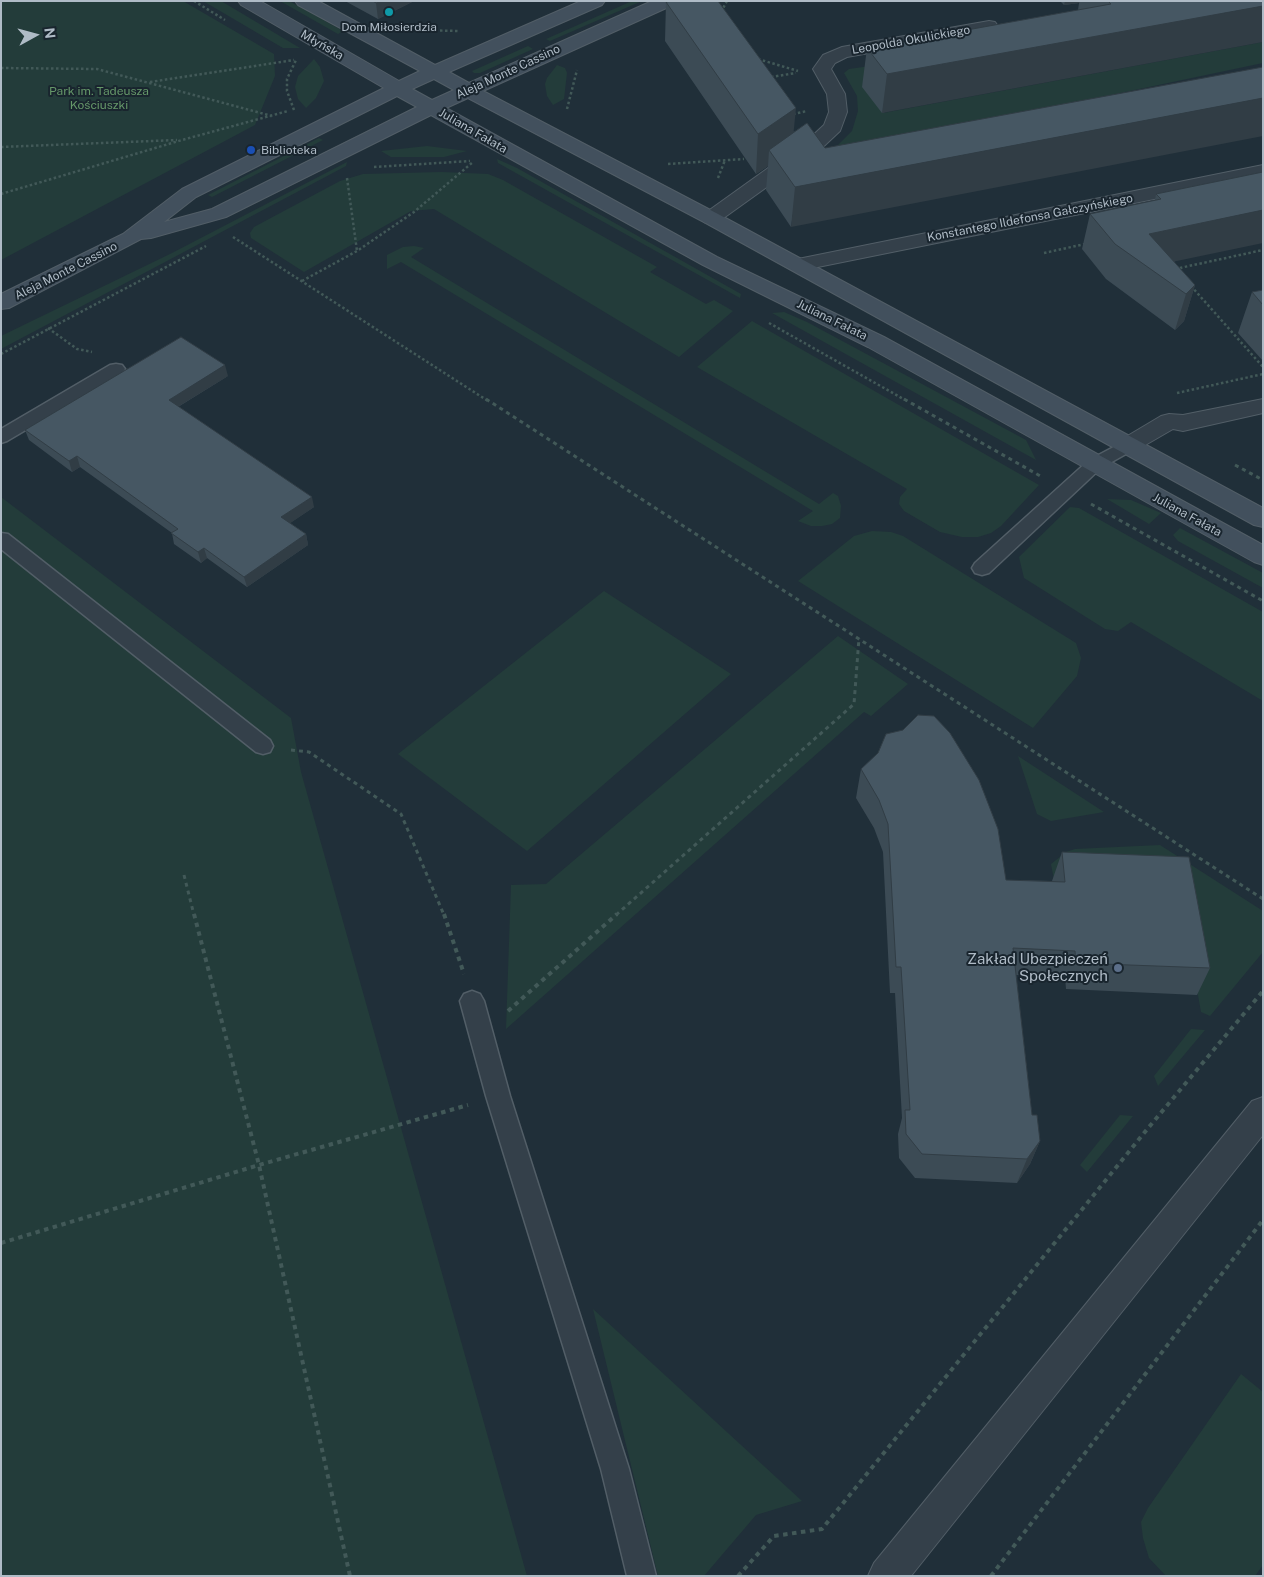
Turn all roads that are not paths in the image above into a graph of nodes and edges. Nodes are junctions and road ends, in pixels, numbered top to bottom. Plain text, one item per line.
1 (248, 1) edge
2 (304, 1) edge
3 (596, 1) edge
4 (667, 1) edge
5 (1004, 23) edge
6 (434, 72) junction
7 (398, 88) junction
8 (470, 90) junction
9 (432, 107) junction
10 (1263, 172) edge
11 (711, 218) junction
12 (130, 238) junction
13 (798, 265) junction
14 (1, 303) edge
15 (116, 369) dead end
16 (1263, 406) edge
17 (1, 438) edge
18 (1127, 446) junction
19 (1096, 464) junction
20 (1263, 519) edge
21 (1, 539) edge
22 (1263, 556) edge
23 (982, 568) dead end
24 (263, 746) road end
25 (472, 1001) road end
26 (1263, 1111) edge
27 (642, 1576) edge
28 (887, 1576) edge

1 - 7 street, Młyńska
2 - 6 street, Młyńska
3 - 6 street, Aleja Monte Cassino
4 - 8 street, Aleja Monte Cassino
5 - 11 street, Leopolda Okulickiego
6 - 7 street, Aleja Monte Cassino
6 - 8 street, Juliana Fałata
7 - 9 street, Juliana Fałata
7 - 12 street, Aleja Monte Cassino
8 - 9 street, Aleja Monte Cassino
8 - 11 street, Juliana Fałata
9 - 12 street, Aleja Monte Cassino
9 - 19 street, Juliana Fałata
10 - 13 street, Konstantego Ildefonsa Gałczyńskiego
11 - 13 street, Juliana Fałata
12 - 14 street, Aleja Monte Cassino
13 - 18 street, Juliana Fałata
15 - 17 lane
16 - 18 street
18 - 19 lane
18 - 20 street, Juliana Fałata
19 - 22 street, Juliana Fałata
19 - 23 lane
21 - 24 lane
25 - 27 lane
26 - 28 street

